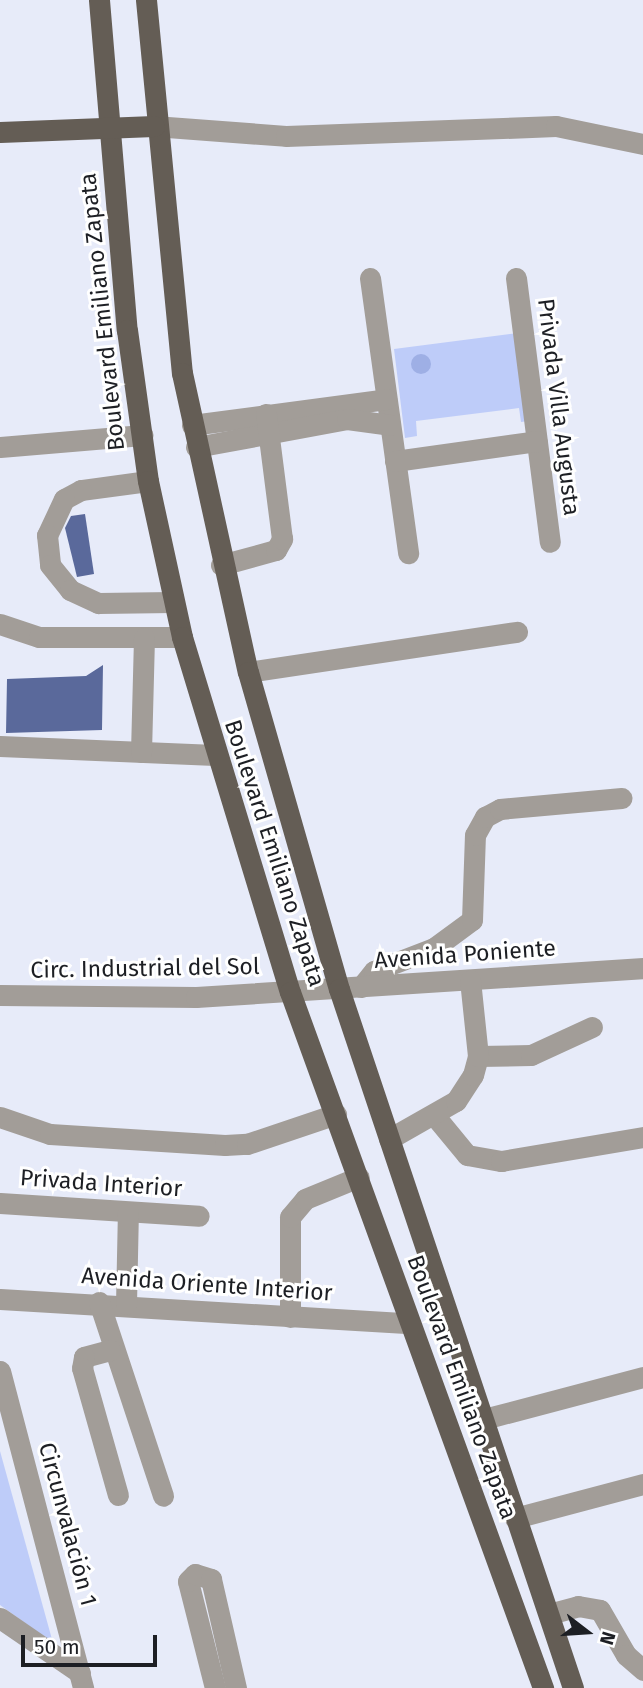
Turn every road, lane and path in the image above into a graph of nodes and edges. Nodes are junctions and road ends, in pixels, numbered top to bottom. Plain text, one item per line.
1 (99, 0) edge
2 (146, 0) edge
3 (108, 125) junction
4 (154, 126) junction
5 (0, 132) edge
6 (643, 145) edge
7 (370, 278) dead end
8 (516, 278) dead end
9 (386, 399) junction
10 (267, 424) junction
11 (192, 425) junction
12 (390, 425) junction
13 (142, 435) junction
14 (537, 441) junction
15 (0, 447) edge
16 (196, 447) junction
17 (395, 461) junction
18 (148, 481) junction
19 (550, 542) dead end
20 (408, 553) dead end
21 (221, 565) junction
22 (173, 602) junction
23 (0, 624) edge
24 (517, 632) dead end
25 (182, 637) junction
26 (144, 638) junction
27 (248, 673) junction
28 (0, 746) edge
29 (141, 751) junction
30 (215, 755) junction
31 (622, 798) dead end
32 (643, 968) edge
33 (470, 980) junction
34 (361, 987) junction
35 (339, 989) junction
36 (290, 992) junction
37 (0, 995) edge
38 (592, 1027) dead end
39 (478, 1056) junction
40 (336, 1114) junction
41 (434, 1115) junction
42 (0, 1117) edge
43 (643, 1137) edge
44 (389, 1139) junction
45 (359, 1177) junction
46 (0, 1203) edge
47 (128, 1212) junction
48 (199, 1216) dead end
49 (0, 1299) edge
50 (99, 1302) junction
51 (127, 1304) junction
52 (290, 1317) junction
53 (410, 1323) junction
54 (110, 1350) junction
55 (0, 1371) edge
56 (643, 1377) edge
57 (484, 1419) junction
58 (6, 1427) edge
59 (643, 1484) edge
60 (118, 1495) dead end
61 (163, 1496) dead end
62 (515, 1518) junction
63 (549, 1614) junction
64 (0, 1618) edge
65 (643, 1670) edge
66 (218, 1674) edge
67 (81, 1681) edge
68 (236, 1688) edge
69 (543, 1688) edge
70 (573, 1688) edge

1 - 3 main road, Boulevard Emiliano Zapata
2 - 4 main road, Boulevard Emiliano Zapata
3 - 4 main road
3 - 5 main road
3 - 13 main road, Boulevard Emiliano Zapata
4 - 6 street
4 - 11 main road, Boulevard Emiliano Zapata
7 - 9 street
8 - 14 street, Privada Villa Augusta
9 - 10 street
9 - 12 street
10 - 11 street
10 - 12 street
10 - 16 street
10 - 21 street
11 - 16 main road, Boulevard Emiliano Zapata
12 - 17 street
13 - 15 street
13 - 18 main road, Boulevard Emiliano Zapata
14 - 17 street
14 - 19 street, Privada Villa Augusta
16 - 21 main road, Boulevard Emiliano Zapata
17 - 20 street
18 - 22 main road, Boulevard Emiliano Zapata
18 - 22 street
21 - 27 main road, Boulevard Emiliano Zapata
22 - 25 main road, Boulevard Emiliano Zapata
23 - 26 street
24 - 27 street
25 - 26 street
25 - 30 main road, Boulevard Emiliano Zapata
26 - 29 street
27 - 35 main road, Boulevard Emiliano Zapata
28 - 29 street
29 - 30 street
30 - 36 main road, Boulevard Emiliano Zapata
31 - 34 street
32 - 33 street, Avenida Poniente
33 - 34 street, Avenida Poniente
33 - 39 street
34 - 35 street, Avenida Poniente
35 - 36 street, Avenida Poniente
35 - 44 main road, Boulevard Emiliano Zapata
36 - 37 street, Circ. Industrial del Sol
36 - 40 main road, Boulevard Emiliano Zapata
38 - 39 street
39 - 41 street
40 - 42 street
40 - 45 main road, Boulevard Emiliano Zapata
41 - 43 street
41 - 44 street
44 - 57 main road, Boulevard Emiliano Zapata
45 - 52 street
45 - 53 main road, Boulevard Emiliano Zapata
46 - 47 street, Privada Interior
47 - 48 street, Privada Interior
47 - 51 street
49 - 50 street, Avenida Oriente Interior
50 - 51 street, Avenida Oriente Interior
50 - 54 street
51 - 52 street, Avenida Oriente Interior
52 - 53 street, Avenida Oriente Interior
53 - 69 main road, Boulevard Emiliano Zapata
54 - 60 street
54 - 61 street
55 - 58 street, Circunvalación 1
56 - 57 street
57 - 62 main road, Boulevard Emiliano Zapata
58 - 67 street, Circunvalación 1
59 - 62 street
62 - 63 main road, Boulevard Emiliano Zapata
63 - 65 street
63 - 70 main road, Boulevard Emiliano Zapata
64 - 67 street, Circunvalación 1
66 - 68 street

